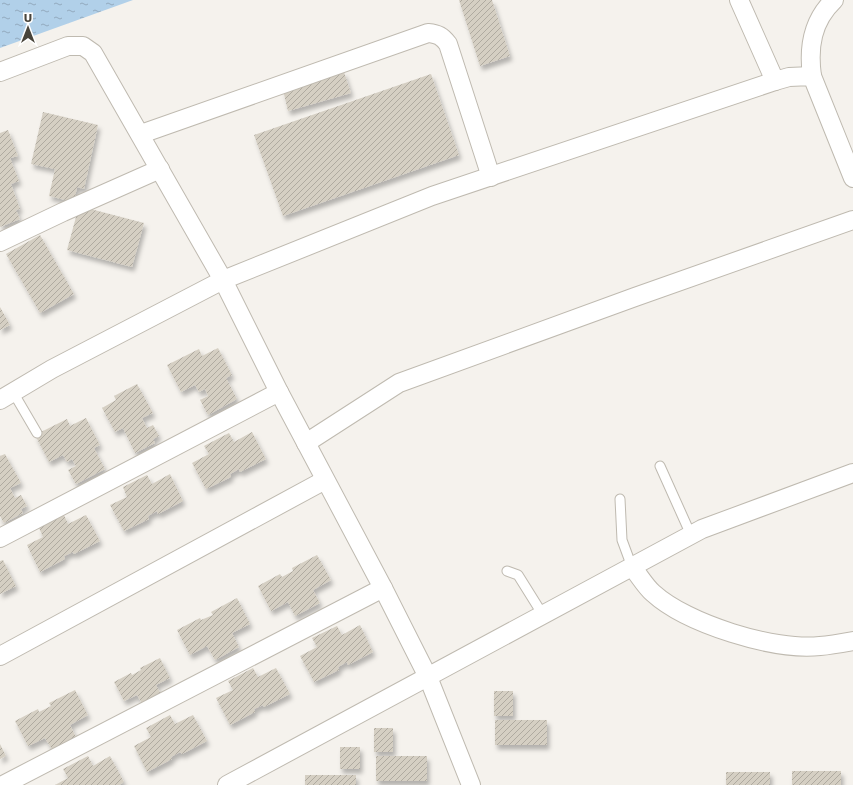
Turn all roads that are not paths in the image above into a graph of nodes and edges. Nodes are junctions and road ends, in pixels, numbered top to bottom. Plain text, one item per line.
1 (740, 0) edge
2 (834, 0) edge
3 (0, 72) edge
4 (812, 76) junction
5 (775, 81) junction
6 (141, 134) junction
7 (160, 168) junction
8 (491, 177) junction
9 (853, 178) edge
10 (853, 220) edge
11 (0, 242) edge
12 (223, 280) junction
13 (279, 392) junction
14 (7, 396) edge
15 (37, 433) dead end
16 (306, 443) junction
17 (660, 466) dead end
18 (853, 474) edge
19 (325, 480) junction
20 (620, 499) dead end
21 (691, 535) junction
22 (0, 538) edge
23 (632, 567) junction
24 (508, 571) dead end
25 (383, 588) junction
26 (543, 615) junction
27 (853, 641) edge
28 (0, 656) edge
29 (428, 677) junction
30 (3, 785) edge
31 (227, 785) edge
32 (471, 785) edge

1 - 5 street
2 - 4 street
3 - 6 street
4 - 5 street
4 - 9 street
5 - 8 street
6 - 7 street
6 - 8 street
7 - 11 street
7 - 12 street
8 - 12 street
10 - 16 street
12 - 13 street
12 - 14 street
13 - 16 street
13 - 22 street
14 - 15 lane
16 - 19 street
17 - 21 lane
18 - 21 street
19 - 25 street
19 - 28 street
20 - 23 lane
21 - 23 street
23 - 26 street
23 - 27 street
24 - 26 lane
25 - 29 street
25 - 30 street
26 - 29 street
29 - 31 street
29 - 32 street

